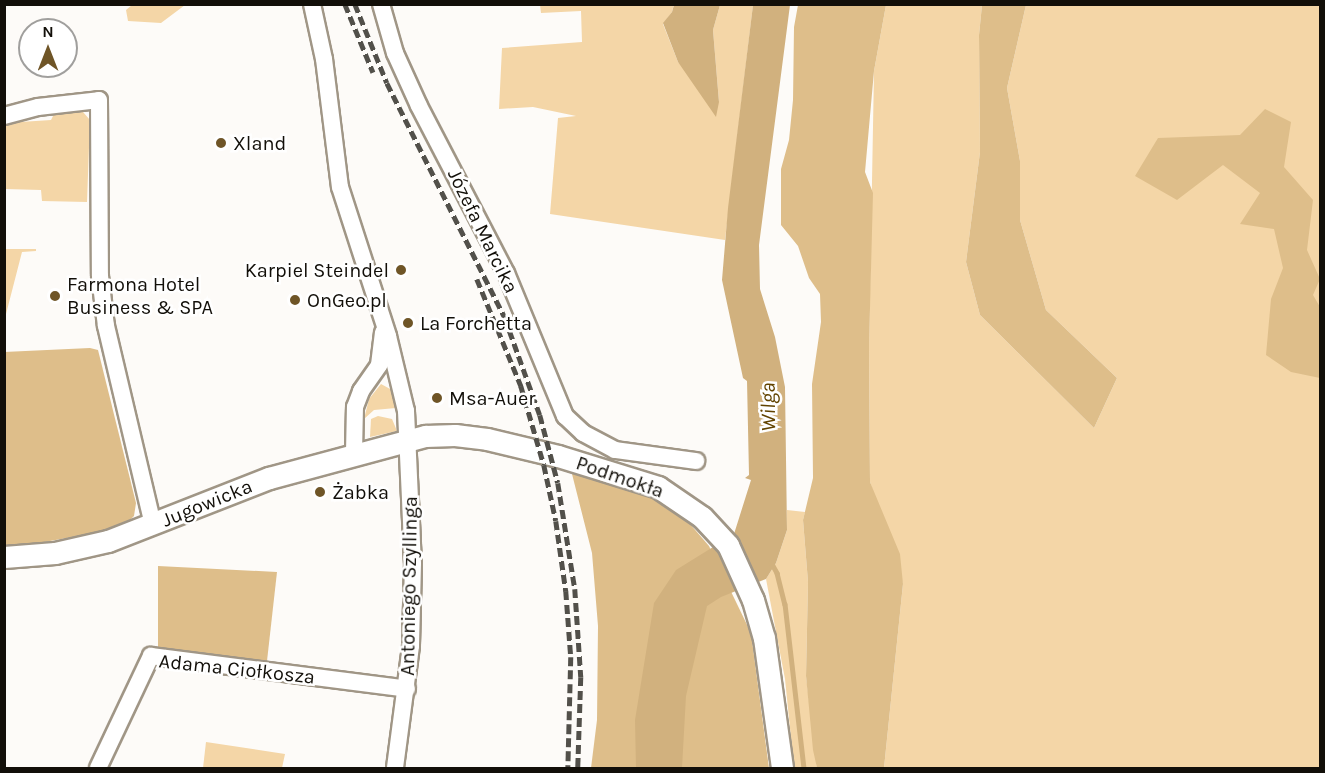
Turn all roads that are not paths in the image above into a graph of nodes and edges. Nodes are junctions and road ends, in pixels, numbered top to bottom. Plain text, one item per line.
1 (312, 4) edge
2 (381, 4) edge
3 (4, 116) edge
4 (383, 319) junction
5 (372, 377) junction
6 (400, 384) junction
7 (408, 439) junction
8 (354, 453) junction
9 (612, 460) junction
10 (696, 461) dead end
11 (153, 525) junction
12 (4, 557) edge
13 (407, 689) junction
14 (98, 768) edge
15 (395, 768) edge
16 (782, 768) edge

1 - 4 street
2 - 9 street, Józefa Marcika
3 - 11 street
4 - 5 street
4 - 6 street
5 - 6 street
5 - 8 street
6 - 7 street
7 - 8 street, Jugowicka
7 - 9 street, Podmokła
7 - 13 street, Antoniego Szyllinga
8 - 11 street, Jugowicka
9 - 10 street
9 - 16 street, Podmokła
11 - 12 street, Jugowicka
13 - 14 street, Adama Ciołkosza
13 - 15 street, Antoniego Szyllinga

